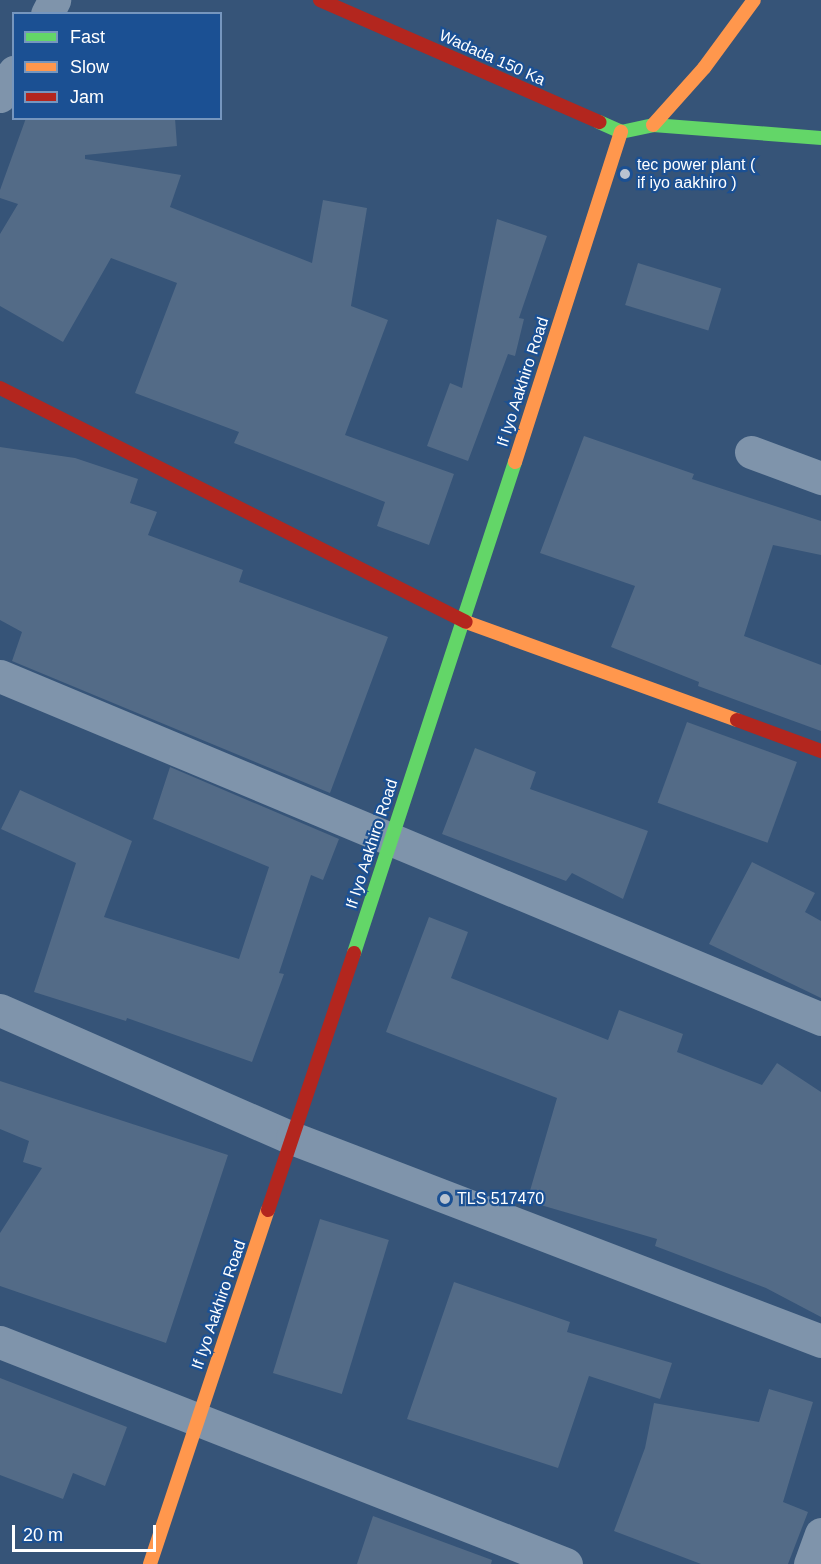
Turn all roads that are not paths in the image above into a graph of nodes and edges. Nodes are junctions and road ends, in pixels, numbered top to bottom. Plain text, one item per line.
1 (320, 0) edge
2 (753, 0) edge
3 (12, 75) edge
4 (0, 96) edge
5 (652, 125) junction
6 (621, 132) junction
7 (821, 138) edge
8 (0, 388) edge
9 (751, 452) dead end
10 (821, 478) edge
11 (464, 621) junction
12 (0, 676) edge
13 (821, 751) edge
14 (391, 840) junction
15 (0, 1010) edge
16 (821, 1019) edge
17 (292, 1138) junction
18 (821, 1341) edge
19 (0, 1342) edge
20 (197, 1421) junction
21 (821, 1534) edge
22 (150, 1564) edge
23 (567, 1564) edge
24 (810, 1564) edge

1 - 6 street, Wadada 150 Ka
2 - 5 street
3 - 4 street
5 - 6 street
5 - 7 street
6 - 11 street, If Iyo Aakhiro Road
8 - 11 street
9 - 10 street
11 - 13 street
11 - 14 street, If Iyo Aakhiro Road
12 - 14 street
14 - 16 street
14 - 17 street, If Iyo Aakhiro Road
15 - 17 street
17 - 18 street
17 - 20 street, If Iyo Aakhiro Road
19 - 20 street
20 - 22 street, If Iyo Aakhiro Road
20 - 23 street
21 - 24 street

